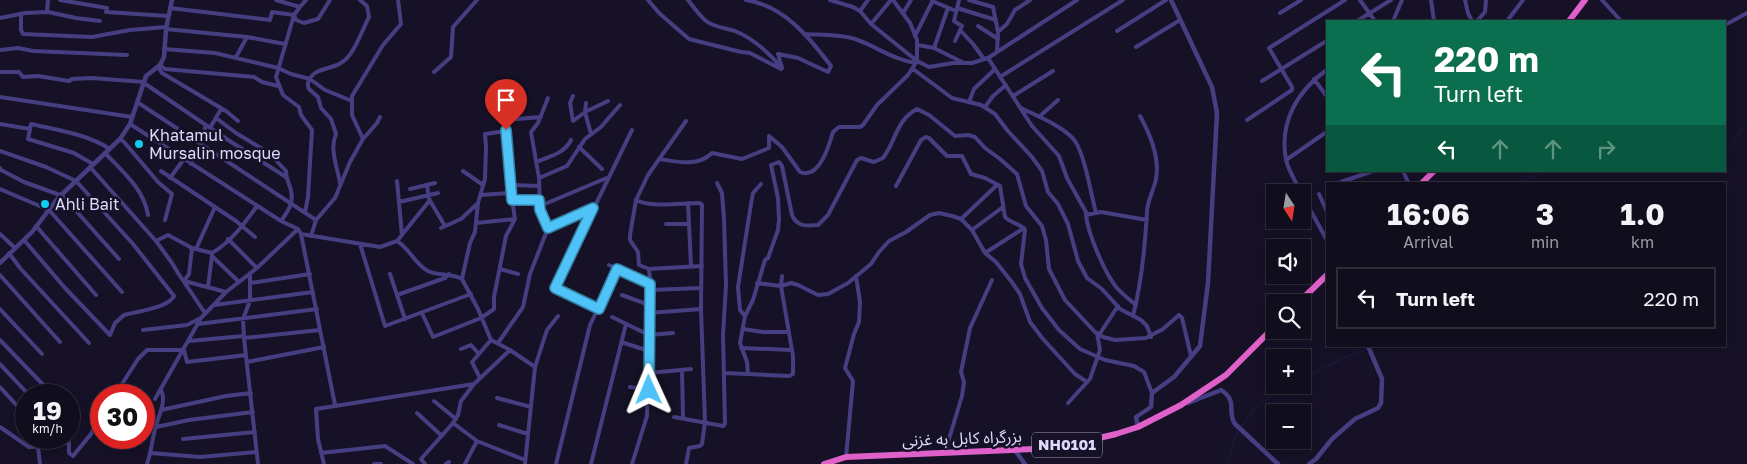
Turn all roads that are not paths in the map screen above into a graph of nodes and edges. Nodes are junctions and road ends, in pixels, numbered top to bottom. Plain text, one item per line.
1 (48, 0) edge
2 (60, 0) edge
3 (172, 0) edge
4 (276, 0) edge
5 (306, 0) edge
6 (330, 0) edge
7 (360, 0) edge
8 (398, 0) edge
9 (477, 0) edge
10 (648, 0) edge
11 (688, 0) edge
12 (746, 0) edge
13 (830, 0) edge
14 (852, 0) edge
15 (868, 0) edge
16 (892, 0) edge
17 (911, 0) edge
18 (959, 0) edge
19 (968, 0) edge
20 (1030, 0) edge
21 (1077, 0) edge
22 (1123, 0) edge
23 (1166, 0) edge
24 (1171, 0) edge
25 (1301, 0) edge
26 (1345, 0) edge
27 (1360, 0) edge
28 (1391, 0) edge
29 (1402, 0) edge
30 (1431, 0) edge
31 (1465, 0) edge
32 (1486, 0) edge
33 (1523, 0) edge
34 (1585, 0) edge
35 (1602, 0) edge
36 (932, 1) edge
37 (850, 6) junction
38 (300, 7) junction
39 (170, 8) junction
40 (948, 8) junction
41 (956, 10) junction
42 (860, 11) junction
43 (47, 12) junction
44 (903, 13) junction
45 (1280, 13) dead end
46 (1747, 13) edge
47 (20, 14) junction
48 (1369, 14) junction
49 (294, 15) junction
50 (168, 16) junction
51 (0, 18) edge
52 (996, 20) junction
53 (1180, 20) junction
54 (1359, 20) edge
55 (1372, 20) edge
56 (1393, 20) edge
57 (1434, 20) edge
58 (1472, 20) edge
59 (1478, 20) edge
60 (1508, 20) edge
61 (1569, 20) edge
62 (1620, 20) edge
63 (100, 21) dead end
64 (871, 24) junction
65 (1726, 24) edge
66 (978, 26) dead end
67 (166, 28) junction
68 (960, 30) junction
69 (1117, 31) dead end
70 (998, 32) junction
71 (803, 33) junction
72 (915, 36) junction
73 (247, 37) junction
74 (998, 39) junction
75 (955, 41) dead end
76 (1326, 41) edge
77 (285, 44) junction
78 (918, 45) junction
79 (1136, 47) dead end
80 (934, 48) junction
81 (164, 49) junction
82 (0, 50) edge
83 (998, 51) junction
84 (127, 55) dead end
85 (236, 57) junction
86 (986, 58) junction
87 (917, 62) junction
88 (964, 63) junction
89 (159, 66) junction
90 (278, 68) junction
91 (782, 68) junction
92 (913, 69) junction
93 (995, 69) junction
94 (1281, 69) junction
95 (1326, 70) edge
96 (1053, 71) dead end
97 (0, 72) edge
98 (434, 72) dead end
99 (1000, 77) junction
100 (310, 78) junction
101 (1314, 79) junction
102 (1262, 81) dead end
103 (144, 83) junction
104 (1006, 85) junction
105 (278, 86) junction
106 (1326, 95) edge
107 (572, 96) dead end
108 (1013, 96) junction
109 (0, 97) edge
110 (548, 98) dead end
111 (1058, 100) dead end
112 (352, 101) junction
113 (608, 101) dead end
114 (137, 102) junction
115 (969, 102) junction
116 (586, 103) dead end
117 (620, 105) dead end
118 (985, 107) junction
119 (1020, 107) junction
120 (221, 109) junction
121 (505, 110) dead end
122 (585, 112) junction
123 (1140, 116) dead end
124 (132, 117) junction
125 (380, 117) dead end
126 (540, 117) junction
127 (1039, 117) junction
128 (216, 118) junction
129 (505, 120) junction
130 (1247, 120) dead end
131 (686, 121) dead end
132 (238, 122) dead end
133 (0, 124) edge
134 (130, 124) junction
135 (208, 126) junction
136 (30, 129) junction
137 (506, 130) junction
138 (632, 130) dead end
139 (1325, 133) dead end
140 (591, 134) junction
141 (120, 139) junction
142 (363, 139) junction
143 (571, 140) dead end
144 (200, 144) junction
145 (579, 147) junction
146 (110, 148) junction
147 (0, 150) edge
148 (105, 153) junction
149 (184, 159) junction
150 (660, 159) junction
151 (1286, 160) junction
152 (536, 162) junction
153 (192, 164) junction
154 (92, 166) junction
155 (0, 168) edge
156 (602, 169) dead end
157 (463, 171) dead end
158 (161, 172) dead end
159 (1370, 172) edge
160 (1433, 172) edge
161 (286, 177) junction
162 (170, 178) junction
163 (539, 178) junction
164 (609, 178) junction
165 (76, 180) junction
166 (397, 181) dead end
167 (1341, 182) dead end
168 (1423, 182) edge
169 (435, 183) dead end
170 (717, 183) dead end
171 (340, 184) junction
172 (483, 184) junction
173 (511, 184) junction
174 (761, 184) dead end
175 (1297, 184) edge
176 (427, 185) junction
177 (997, 185) junction
178 (539, 186) junction
179 (896, 186) dead end
180 (410, 189) dead end
181 (0, 190) edge
182 (511, 192) junction
183 (438, 193) dead end
184 (1319, 194) dead end
185 (60, 195) junction
186 (481, 195) junction
187 (429, 198) junction
188 (512, 200) junction
189 (539, 200) junction
190 (636, 200) junction
191 (399, 202) junction
192 (478, 203) junction
193 (688, 203) junction
194 (292, 204) junction
195 (257, 206) junction
196 (540, 206) junction
197 (215, 207) junction
198 (1004, 207) junction
199 (593, 208) junction
200 (1311, 209) edge
201 (49, 210) junction
202 (1326, 210) edge
203 (305, 212) junction
204 (1096, 213) junction
205 (1087, 214) junction
206 (148, 215) dead end
207 (515, 219) junction
208 (961, 219) junction
209 (165, 220) dead end
210 (316, 220) junction
211 (1147, 220) junction
212 (281, 221) junction
213 (476, 223) junction
214 (666, 224) dead end
215 (689, 224) junction
216 (36, 226) junction
217 (243, 226) junction
218 (548, 228) junction
219 (1024, 228) junction
220 (298, 229) junction
221 (972, 230) junction
222 (0, 234) edge
223 (301, 234) junction
224 (402, 235) junction
225 (1326, 235) edge
226 (311, 236) junction
227 (255, 237) dead end
228 (228, 239) junction
229 (24, 240) junction
230 (156, 241) junction
231 (398, 241) junction
232 (360, 244) junction
233 (15, 248) junction
234 (194, 248) junction
235 (9, 253) junction
236 (985, 253) junction
237 (212, 254) junction
238 (119, 259) dead end
239 (0, 263) edge
240 (609, 265) dead end
241 (691, 266) junction
242 (702, 266) junction
243 (257, 268) junction
244 (500, 269) junction
245 (617, 269) junction
246 (649, 269) junction
247 (250, 273) junction
248 (310, 274) junction
249 (390, 274) dead end
250 (449, 274) junction
251 (518, 274) dead end
252 (0, 275) edge
253 (856, 275) junction
254 (782, 276) dead end
255 (1326, 276) edge
256 (462, 279) junction
257 (992, 280) dead end
258 (184, 281) junction
259 (239, 282) junction
260 (250, 283) junction
261 (757, 283) junction
262 (650, 284) junction
263 (726, 285) junction
264 (781, 286) junction
265 (738, 287) junction
266 (208, 288) junction
267 (701, 288) junction
268 (650, 290) junction
269 (122, 292) dead end
270 (226, 292) junction
271 (313, 292) junction
272 (471, 294) junction
273 (1307, 294) edge
274 (96, 295) dead end
275 (397, 295) junction
276 (622, 295) dead end
277 (250, 301) junction
278 (214, 305) junction
279 (649, 305) junction
280 (1136, 305) junction
281 (1118, 306) junction
282 (0, 309) edge
283 (317, 309) junction
284 (599, 309) junction
285 (700, 309) junction
286 (422, 313) junction
287 (649, 313) junction
288 (205, 314) junction
289 (558, 316) dead end
290 (746, 316) junction
291 (1133, 316) junction
292 (612, 317) dead end
293 (201, 318) junction
294 (481, 318) junction
295 (243, 319) junction
296 (405, 319) junction
297 (198, 324) junction
298 (626, 324) junction
299 (743, 328) junction
300 (143, 330) dead end
301 (320, 330) junction
302 (789, 332) junction
303 (673, 334) dead end
304 (1098, 334) junction
305 (648, 335) junction
306 (1266, 335) edge
307 (244, 337) junction
308 (1152, 337) junction
309 (0, 340) edge
310 (491, 340) junction
311 (189, 341) junction
312 (60, 342) dead end
313 (621, 342) junction
314 (89, 343) dead end
315 (498, 343) junction
316 (324, 347) junction
317 (1368, 347) edge
318 (741, 348) junction
319 (461, 349) dead end
320 (184, 350) junction
321 (510, 350) junction
322 (792, 350) junction
323 (648, 351) junction
324 (42, 354) dead end
325 (478, 354) junction
326 (246, 355) junction
327 (1191, 356) junction
328 (1098, 357) junction
329 (247, 362) junction
330 (0, 364) edge
331 (536, 367) junction
332 (691, 369) dead end
333 (682, 370) junction
334 (648, 373) junction
335 (724, 374) junction
336 (748, 374) junction
337 (480, 378) junction
338 (1087, 382) junction
339 (19, 384) edge
340 (42, 384) edge
341 (122, 384) edge
342 (474, 384) junction
343 (0, 387) edge
344 (630, 387) dead end
345 (161, 390) junction
346 (649, 390) junction
347 (251, 393) junction
348 (1152, 393) junction
349 (497, 398) dead end
350 (155, 399) dead end
351 (434, 401) dead end
352 (1068, 403) dead end
353 (15, 404) edge
354 (335, 405) junction
355 (1182, 405) junction
356 (531, 407) junction
357 (161, 410) junction
358 (253, 412) junction
359 (417, 413) dead end
360 (674, 417) dead end
361 (683, 418) junction
362 (455, 421) junction
363 (705, 422) junction
364 (499, 425) dead end
365 (0, 427) edge
366 (156, 427) junction
367 (1138, 427) junction
368 (255, 432) junction
369 (528, 434) junction
370 (90, 435) edge
371 (442, 436) junction
372 (15, 437) edge
373 (183, 439) dead end
374 (477, 441) junction
375 (80, 448) edge
376 (38, 449) edge
377 (70, 449) edge
378 (79, 449) edge
379 (1014, 449) junction
380 (257, 452) junction
381 (321, 452) junction
382 (945, 452) junction
383 (151, 453) junction
384 (846, 458) junction
385 (525, 462) edge
386 (40, 464) edge
387 (147, 464) edge
388 (258, 464) edge
389 (324, 464) edge
390 (374, 464) edge
391 (381, 464) edge
392 (413, 464) edge
393 (425, 464) edge
394 (465, 464) edge
395 (556, 464) edge
396 (591, 464) edge
397 (632, 464) edge
398 (686, 464) edge
399 (824, 464) edge
400 (1025, 464) edge
401 (1278, 464) edge
402 (1308, 464) edge

1 - 43 street
2 - 50 street
3 - 39 street
4 - 38 street
5 - 38 street
6 - 49 street
7 - 100 street
8 - 112 street
9 - 98 street
10 - 91 street
11 - 91 street
12 - 71 street
13 - 37 street
14 - 37 street
15 - 42 street
16 - 44 street
16 - 64 street
17 - 44 street
18 - 41 street
19 - 52 street
20 - 70 street
21 - 83 street
22 - 99 street
23 - 69 street
24 - 53 street
25 - 45 street
26 - 94 street
27 - 48 street
28 - 48 street
29 - 56 street
30 - 57 street
31 - 58 street
32 - 59 street
33 - 60 street
34 - 61 highway
35 - 62 street
36 - 40 street
36 - 72 street
37 - 42 street
38 - 49 street
39 - 49 street
39 - 50 street
40 - 41 street
40 - 80 street
41 - 52 street
41 - 68 street
42 - 64 street
43 - 47 street
43 - 63 street
44 - 72 street
46 - 65 street
47 - 51 street
47 - 67 street
48 - 54 street
48 - 55 street
49 - 77 street
50 - 67 street
52 - 70 street
53 - 79 street
53 - 327 street
64 - 87 street
66 - 74 street
67 - 73 street
67 - 81 street
68 - 75 street
68 - 86 street
70 - 74 street
71 - 87 street
71 - 91 street
72 - 78 street
73 - 77 street
73 - 85 street
74 - 83 street
76 - 94 street
77 - 90 street
78 - 80 street
78 - 87 street
80 - 88 street
81 - 85 street
81 - 89 street
82 - 84 street
83 - 86 street
85 - 90 street
86 - 88 street
86 - 93 street
87 - 88 street
87 - 92 street
89 - 103 street
89 - 105 street
89 - 120 street
90 - 100 street
90 - 105 street
92 - 115 street
92 - 150 street
93 - 99 street
93 - 115 street
94 - 102 street
94 - 130 street
95 - 101 street
96 - 108 street
97 - 103 street
99 - 104 street
100 - 112 street
100 - 171 street
101 - 106 street
101 - 151 street
103 - 114 street
103 - 135 street
104 - 108 street
104 - 118 street
105 - 203 street
107 - 122 street
108 - 119 street
109 - 124 street
110 - 126 street
111 - 127 street
112 - 142 street
113 - 122 street
114 - 124 street
114 - 144 street
115 - 118 street
116 - 122 street
117 - 140 street
118 - 281 street
119 - 127 street
119 - 205 street
120 - 128 street
120 - 132 street
121 - 129 street
122 - 140 street
123 - 211 street
124 - 134 street
125 - 142 street
126 - 129 street
126 - 152 street
127 - 204 street
128 - 135 street
128 - 161 street
129 - 137 street
131 - 150 street
133 - 136 street
134 - 141 street
134 - 149 street
135 - 144 street
135 - 161 street
136 - 146 street
136 - 154 street
137 - 172 street
137 - 173 street
138 - 164 street
139 - 151 street
140 - 145 street
141 - 146 street
141 - 209 street
142 - 171 street
143 - 152 street
144 - 153 street
144 - 194 street
145 - 156 street
145 - 163 street
146 - 148 street
147 - 165 street
148 - 154 street
148 - 206 street
149 - 153 street
149 - 162 street
150 - 190 street
151 - 175 street
152 - 163 street
153 - 195 street
154 - 165 street
154 - 230 street
155 - 185 street
157 - 172 street
158 - 162 street
159 - 167 street
160 - 168 highway
161 - 194 street
162 - 197 street
163 - 178 street
164 - 196 street
164 - 199 street
165 - 185 street
165 - 229 street
166 - 191 street
169 - 176 street
170 - 263 street
171 - 210 street
172 - 186 street
173 - 178 street
173 - 182 street
174 - 265 street
176 - 180 street
176 - 187 street
177 - 179 street
177 - 198 street
177 - 208 street
178 - 189 street
181 - 201 street
182 - 186 street
182 - 188 street
183 - 187 street
184 - 202 street
185 - 201 street
185 - 238 street
186 - 192 street
187 - 191 street
187 - 192 street
187 - 224 street
188 - 189 street
188 - 207 street
189 - 196 street
190 - 193 street
190 - 246 street
191 - 224 street
192 - 213 street
193 - 215 street
193 - 242 street
194 - 203 street
194 - 212 street
195 - 212 street
195 - 217 street
196 - 218 street
197 - 217 street
197 - 234 street
198 - 219 street
198 - 221 street
199 - 218 street
199 - 284 street
200 - 225 street
201 - 216 street
201 - 269 street
203 - 210 street
204 - 205 street
204 - 211 street
205 - 280 street
207 - 213 street
207 - 244 street
208 - 221 street
208 - 253 street
210 - 226 street
211 - 280 street
212 - 220 street
213 - 256 street
214 - 215 street
215 - 241 street
216 - 229 street
216 - 274 street
217 - 227 street
217 - 228 street
218 - 315 street
219 - 236 street
219 - 328 street
220 - 223 street
220 - 243 street
221 - 236 street
222 - 233 street
223 - 226 street
223 - 248 street
224 - 231 street
226 - 232 street
228 - 237 street
228 - 243 street
229 - 233 street
230 - 234 street
230 - 258 street
231 - 232 street
231 - 250 street
232 - 296 street
233 - 235 street
234 - 237 street
234 - 258 street
235 - 239 street
235 - 314 street
236 - 338 street
237 - 259 street
237 - 266 street
240 - 245 street
241 - 242 street
241 - 246 street
242 - 267 street
243 - 247 street
244 - 251 street
244 - 294 street
245 - 262 street
245 - 284 street
246 - 262 street
247 - 259 street
247 - 260 street
248 - 260 street
248 - 271 street
249 - 275 street
250 - 256 street
250 - 275 street
252 - 312 street
253 - 264 street
253 - 384 street
254 - 264 street
255 - 273 highway
256 - 272 street
257 - 382 street
258 - 266 street
258 - 288 street
259 - 270 street
260 - 277 street
261 - 264 street
261 - 290 street
261 - 304 street
262 - 268 street
263 - 265 street
263 - 335 street
264 - 302 street
265 - 290 street
266 - 270 street
267 - 268 street
267 - 285 street
268 - 279 street
270 - 278 street
271 - 277 street
271 - 283 street
272 - 286 street
272 - 294 street
275 - 296 street
276 - 279 street
277 - 278 street
277 - 295 street
278 - 288 street
279 - 287 street
280 - 291 street
281 - 291 street
281 - 304 street
282 - 324 street
283 - 295 street
283 - 301 street
284 - 395 street
285 - 287 street
285 - 363 street
286 - 294 street
286 - 296 street
287 - 305 street
288 - 293 street
289 - 331 street
290 - 299 street
291 - 308 street
292 - 298 street
293 - 297 street
293 - 300 street
294 - 310 street
295 - 297 street
295 - 307 street
297 - 311 street
298 - 305 street
298 - 313 street
299 - 302 street
299 - 318 street
301 - 307 street
301 - 316 street
302 - 322 street
303 - 305 street
304 - 308 street
304 - 328 street
305 - 323 street
306 - 355 highway, بزرگراه کابل به غزنی / NH0101
307 - 311 street
307 - 326 street
308 - 327 street
309 - 340 street
310 - 315 street
310 - 325 street
311 - 320 street
313 - 323 street
313 - 396 street
315 - 321 street
316 - 329 street
316 - 354 street
317 - 402 street
318 - 322 street
318 - 336 street
319 - 325 street
320 - 326 street
320 - 341 street
320 - 345 street
321 - 331 street
321 - 337 street
322 - 336 street
323 - 334 street
325 - 337 street
326 - 329 street
327 - 348 street
328 - 338 street
328 - 348 street
329 - 347 street
330 - 339 street
331 - 356 street
332 - 333 street
333 - 334 street
333 - 361 street
334 - 346 street
335 - 336 street
335 - 363 street
337 - 342 street
338 - 352 street
342 - 354 street
342 - 362 street
343 - 353 street
344 - 346 street
345 - 350 street
345 - 357 street
346 - 397 street
347 - 357 street
347 - 358 street
348 - 367 street
349 - 356 street
351 - 362 street
354 - 381 street
355 - 367 highway, بزرگراه کابل به غزنی / NH0101
355 - 401 street
356 - 369 street
357 - 366 street
358 - 366 street
358 - 368 street
359 - 371 street
360 - 361 street
361 - 363 street
362 - 371 street
362 - 374 street
363 - 398 street
364 - 369 street
365 - 372 street
366 - 383 street
367 - 379 highway, بزرگراه کابل به غزنی / NH0101
368 - 373 street
368 - 380 street
369 - 385 street
370 - 375 street
371 - 393 street
374 - 385 street
374 - 394 street
376 - 386 street
377 - 378 street
379 - 382 highway, بزرگراه کابل به غزنی / NH0101
379 - 400 street
380 - 383 street
380 - 388 street
381 - 389 street
381 - 392 street
382 - 384 highway, بزرگراه کابل به غزنی / NH0101
383 - 387 street
384 - 399 highway, بزرگراه کابل به غزنی / NH0101
390 - 391 street

